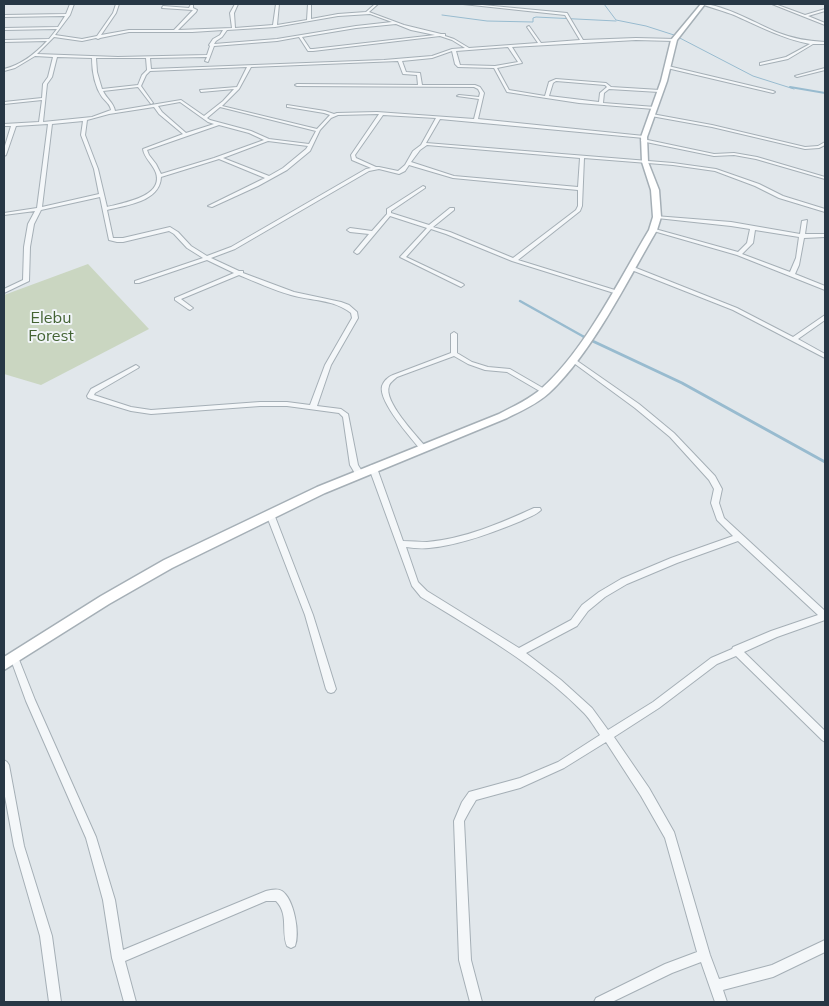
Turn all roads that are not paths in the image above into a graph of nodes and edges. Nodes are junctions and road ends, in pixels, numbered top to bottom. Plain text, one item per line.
1 (72, 4) edge
2 (117, 4) edge
3 (192, 4) edge
4 (236, 4) edge
5 (277, 4) edge
6 (309, 4) edge
7 (378, 4) edge
8 (466, 4) edge
9 (703, 4) edge
10 (773, 4) edge
11 (163, 7) dead end
12 (192, 9) junction
13 (825, 10) edge
14 (369, 13) junction
15 (68, 15) junction
16 (4, 16) edge
17 (806, 16) junction
18 (309, 20) junction
19 (397, 23) junction
20 (825, 24) edge
21 (275, 26) junction
22 (529, 27) dead end
23 (59, 28) junction
24 (4, 29) edge
25 (234, 29) junction
26 (225, 30) junction
27 (176, 31) junction
28 (444, 35) junction
29 (53, 36) junction
30 (300, 37) junction
31 (98, 38) junction
32 (49, 40) junction
33 (674, 40) junction
34 (4, 41) edge
35 (582, 41) junction
36 (825, 43) edge
37 (540, 44) junction
38 (812, 44) junction
39 (211, 45) junction
40 (510, 47) junction
41 (469, 49) junction
42 (454, 50) junction
43 (34, 55) junction
44 (207, 56) junction
45 (55, 57) junction
46 (94, 57) junction
47 (148, 57) junction
48 (400, 60) junction
49 (761, 64) dead end
50 (250, 66) junction
51 (495, 67) junction
52 (668, 67) junction
53 (207, 68) junction
54 (825, 69) edge
55 (4, 70) edge
56 (149, 70) junction
57 (797, 76) dead end
58 (297, 85) dead end
59 (420, 85) junction
60 (140, 86) junction
61 (238, 88) junction
62 (609, 88) junction
63 (101, 90) junction
64 (660, 91) junction
65 (201, 92) dead end
66 (773, 92) dead end
67 (460, 96) dead end
68 (547, 96) junction
69 (481, 98) junction
70 (44, 99) junction
71 (4, 103) edge
72 (151, 103) dead end
73 (601, 104) junction
74 (156, 106) junction
75 (219, 106) junction
76 (288, 106) dead end
77 (653, 112) junction
78 (110, 113) junction
79 (382, 114) junction
80 (333, 115) junction
81 (205, 117) junction
82 (85, 118) junction
83 (438, 118) junction
84 (476, 120) junction
85 (41, 122) junction
86 (50, 122) junction
87 (14, 124) junction
88 (217, 124) junction
89 (4, 125) edge
90 (318, 130) junction
91 (186, 135) junction
92 (644, 138) junction
93 (268, 140) junction
94 (825, 143) edge
95 (424, 144) junction
96 (310, 145) junction
97 (4, 155) edge
98 (220, 158) junction
99 (582, 158) junction
100 (645, 162) junction
101 (409, 163) junction
102 (374, 168) junction
103 (159, 176) junction
104 (269, 178) junction
105 (825, 178) edge
106 (423, 187) dead end
107 (581, 189) junction
108 (101, 195) junction
109 (210, 206) dead end
110 (39, 209) junction
111 (105, 209) junction
112 (452, 209) dead end
113 (825, 211) edge
114 (4, 214) edge
115 (389, 214) junction
116 (658, 217) junction
117 (805, 221) dead end
118 (430, 227) junction
119 (753, 227) junction
120 (350, 230) dead end
121 (653, 230) junction
122 (374, 233) junction
123 (800, 236) junction
124 (825, 236) edge
125 (357, 252) dead end
126 (739, 254) junction
127 (208, 258) junction
128 (514, 260) junction
129 (630, 268) junction
130 (241, 272) junction
131 (791, 275) junction
132 (137, 282) dead end
133 (461, 286) dead end
134 (825, 288) edge
135 (4, 291) edge
136 (616, 292) junction
137 (190, 308) dead end
138 (825, 316) edge
139 (454, 334) dead end
140 (794, 340) junction
141 (454, 354) junction
142 (825, 356) edge
143 (573, 360) junction
144 (136, 367) dead end
145 (545, 391) junction
146 (313, 407) junction
147 (423, 448) junction
148 (373, 468) junction
149 (360, 473) junction
150 (538, 510) dead end
151 (270, 514) junction
152 (740, 537) junction
153 (402, 544) junction
154 (825, 616) edge
155 (736, 650) junction
156 (519, 653) junction
157 (14, 657) junction
158 (4, 664) edge
159 (331, 689) dead end
160 (607, 736) junction
161 (825, 737) edge
162 (4, 765) edge
163 (291, 942) dead end
164 (825, 946) edge
165 (704, 955) junction
166 (118, 958) junction
167 (715, 986) junction
168 (55, 1002) edge
169 (130, 1002) edge
170 (476, 1002) edge
171 (600, 1002) edge
172 (721, 1002) edge

1 - 15 street
2 - 31 street
3 - 12 street
4 - 25 street
5 - 21 street
6 - 18 street
7 - 14 street
8 - 35 street
9 - 33 main road
9 - 38 street
10 - 17 street
11 - 12 street
12 - 27 street
13 - 17 street
14 - 18 street
14 - 19 street
15 - 16 street
15 - 23 street
17 - 20 street
18 - 21 street
19 - 28 street
19 - 30 street
21 - 25 street
22 - 37 street
23 - 24 street
23 - 29 street
25 - 26 street
26 - 27 street
26 - 39 street
27 - 31 street
28 - 30 street
28 - 41 street
29 - 31 street
29 - 32 street
30 - 39 street
32 - 34 street
32 - 43 street
33 - 35 street
33 - 52 main road
35 - 37 street
36 - 38 street
37 - 40 street
38 - 49 street
39 - 44 street
40 - 41 street
40 - 51 street
41 - 42 street
42 - 48 street
42 - 51 street
43 - 45 street
43 - 55 street
44 - 47 street
44 - 53 street
45 - 46 street
45 - 70 street
46 - 47 street
46 - 63 street
47 - 56 street
48 - 50 street
48 - 59 street
50 - 53 street
50 - 61 street
51 - 68 street
52 - 64 main road
52 - 66 street
53 - 56 street
54 - 57 street
56 - 60 street
58 - 59 street
59 - 69 street
60 - 63 street
60 - 72 street
61 - 65 street
61 - 75 street
62 - 64 street
62 - 68 street
62 - 73 street
63 - 78 street
64 - 77 main road
67 - 69 street
68 - 73 street
69 - 84 street
70 - 71 street
70 - 85 street
73 - 77 street
74 - 78 street
74 - 81 street
74 - 91 street
75 - 81 street
75 - 90 street
76 - 80 street
77 - 92 main road
77 - 94 street
78 - 82 street
79 - 80 street
79 - 83 street
79 - 102 street
80 - 90 street
81 - 88 street
82 - 86 street
82 - 108 street
83 - 84 street
83 - 95 street
84 - 92 street
85 - 86 street
85 - 87 street
86 - 110 street
87 - 89 street
87 - 97 street
88 - 91 street
88 - 93 street
90 - 96 street
91 - 103 street
92 - 100 main road
92 - 105 street
93 - 96 street
93 - 98 street
95 - 99 street
95 - 101 street
96 - 104 street
98 - 103 street
98 - 104 street
99 - 100 street
99 - 107 street
100 - 113 street
100 - 116 main road
101 - 102 street
101 - 107 street
102 - 127 street
103 - 111 street
104 - 109 street
106 - 115 street
107 - 128 street
108 - 110 street
108 - 111 street
110 - 114 street
110 - 135 street
111 - 127 street
112 - 118 street
115 - 118 street
115 - 122 street
116 - 119 street
116 - 121 main road
117 - 123 street
118 - 128 street
118 - 133 street
119 - 123 street
119 - 126 street
120 - 122 street
121 - 126 street
121 - 129 main road
122 - 125 street
123 - 124 street
123 - 131 street
126 - 131 street
127 - 130 street
127 - 132 street
128 - 136 street
129 - 136 main road
129 - 140 street
130 - 137 street
130 - 146 street
131 - 134 street
136 - 143 main road
138 - 140 street
139 - 141 street
140 - 142 street
141 - 145 street
141 - 147 street
143 - 145 main road
143 - 152 street
144 - 146 street
145 - 147 main road
146 - 149 street
147 - 148 main road
148 - 149 main road
148 - 153 street
149 - 151 main road
150 - 153 street
151 - 157 main road
151 - 159 street
152 - 154 street
152 - 156 street
153 - 156 street
154 - 155 street
155 - 160 street
155 - 161 street
156 - 160 street
157 - 158 main road
157 - 166 street
160 - 165 street
160 - 170 street
162 - 168 street
163 - 166 street
164 - 167 street
165 - 167 street
165 - 171 street
166 - 169 street
167 - 172 street

